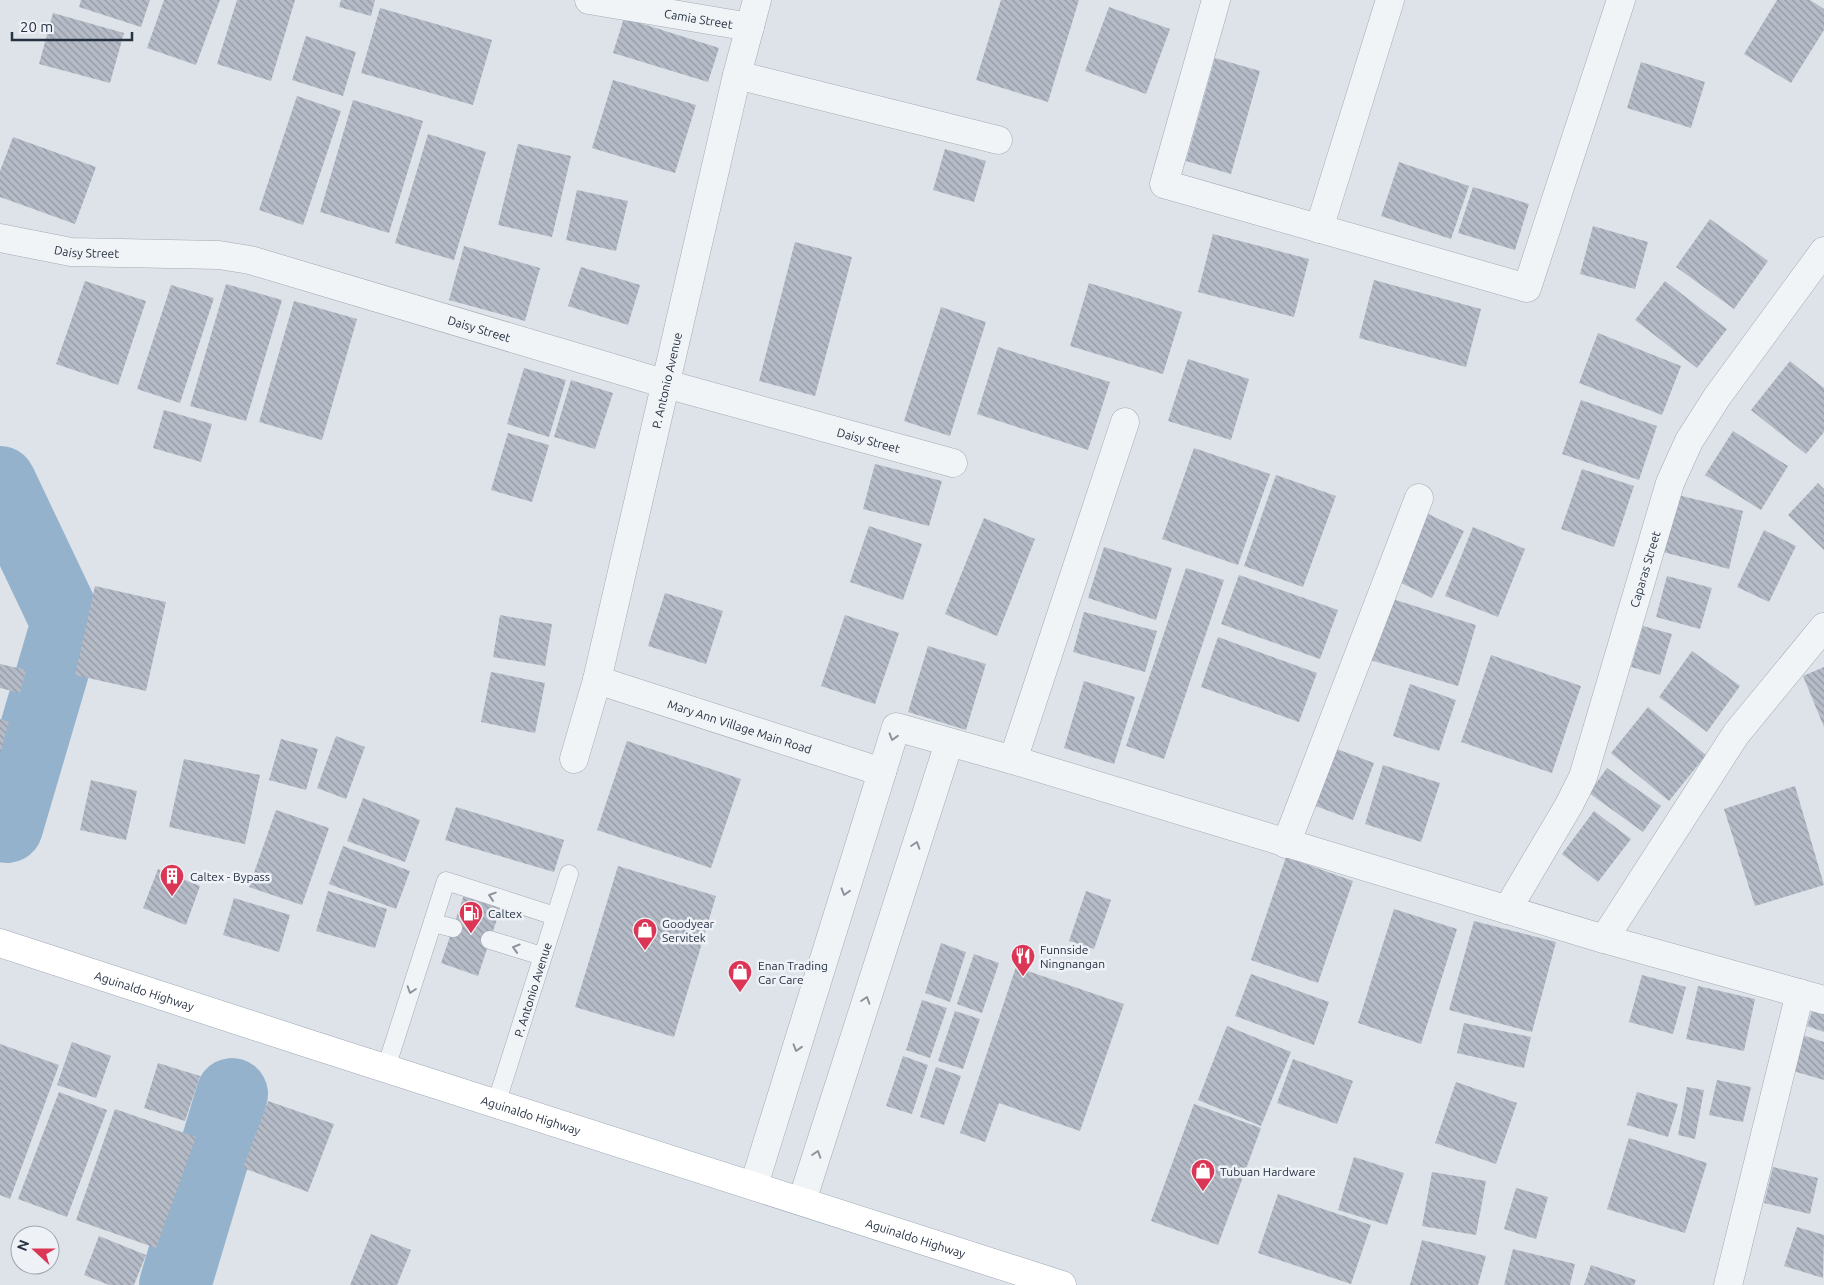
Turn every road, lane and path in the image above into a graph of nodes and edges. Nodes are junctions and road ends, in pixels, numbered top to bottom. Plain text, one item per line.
1 (589, 0) edge
2 (757, 0) edge
3 (1216, 0) edge
4 (1390, 0) edge
5 (1621, 0) edge
6 (750, 28) junction
7 (737, 75) junction
8 (998, 140) dead end
9 (1319, 229) junction
10 (0, 238) edge
11 (1824, 250) edge
12 (666, 384) junction
13 (1125, 422) dead end
14 (953, 463) dead end
15 (1419, 498) dead end
16 (1824, 627) edge
17 (597, 680) junction
18 (949, 743) junction
19 (574, 759) dead end
20 (1013, 760) junction
21 (882, 772) junction
22 (1286, 844) junction
23 (569, 874) dead end
24 (1507, 910) junction
25 (555, 916) junction
26 (433, 923) junction
27 (453, 928) dead end
28 (490, 940) dead end
29 (1604, 940) junction
30 (0, 943) edge
31 (542, 956) junction
32 (1812, 996) edge
33 (386, 1068) junction
34 (496, 1104) junction
35 (754, 1185) junction
36 (802, 1201) junction
37 (1005, 1276) edge
38 (1062, 1285) edge
39 (1728, 1285) edge

1 - 6 street, Camia Street
2 - 6 street, P. Antonio Avenue
3 - 9 street
4 - 9 street
5 - 9 street
6 - 7 street, P. Antonio Avenue
7 - 8 street
7 - 12 street, P. Antonio Avenue
10 - 12 street, Daisy Street
11 - 24 street, Caparas Street
12 - 14 street, Daisy Street
12 - 17 street, P. Antonio Avenue
13 - 20 street
15 - 22 street
16 - 29 street
17 - 19 street, P. Antonio Avenue
17 - 21 street, Mary Ann Village Main Road
18 - 20 street
18 -> 21 street
36 -> 18 street
20 - 22 street
21 -> 35 street
22 - 24 street
23 - 25 lane, P. Antonio Avenue
24 - 29 street
25 -> 26 lane
25 - 31 lane, P. Antonio Avenue
26 - 27 lane
26 -> 33 lane
31 -> 28 lane
29 - 32 street
30 - 33 main road, Aguinaldo Highway
31 - 34 lane, P. Antonio Avenue
32 - 39 street
33 - 34 main road, Aguinaldo Highway
34 - 35 main road, Aguinaldo Highway
35 - 36 main road, Aguinaldo Highway
36 - 37 main road, Aguinaldo Highway
37 - 38 main road, Aguinaldo Highway

